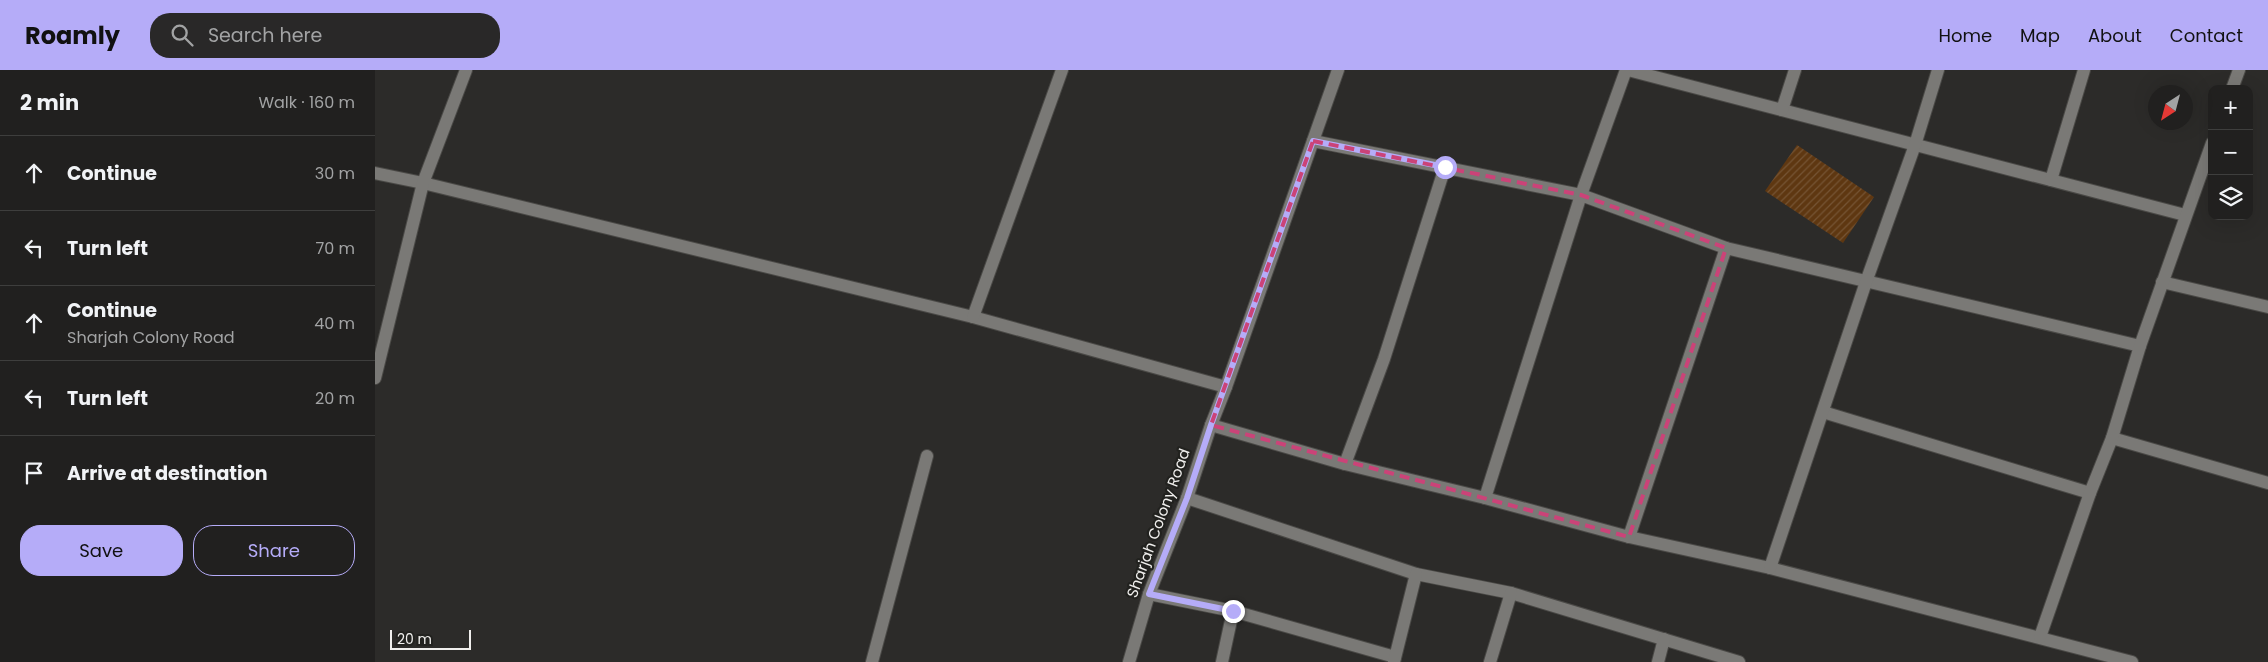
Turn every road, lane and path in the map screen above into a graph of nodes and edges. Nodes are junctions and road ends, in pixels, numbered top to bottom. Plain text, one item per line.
1 (466, 70) edge
2 (1062, 70) edge
3 (1338, 70) edge
4 (1627, 70) edge
5 (1795, 70) edge
6 (1938, 70) edge
7 (2084, 70) edge
8 (2239, 70) edge
9 (2233, 85) edge
10 (1783, 110) junction
11 (1313, 141) junction
12 (1915, 144) junction
13 (2208, 154) edge
14 (1445, 167) junction
15 (375, 173) edge
16 (2051, 180) junction
17 (423, 183) junction
18 (1581, 195) junction
19 (2185, 215) junction
20 (1726, 248) junction
21 (1866, 282) junction
22 (2163, 282) junction
23 (2268, 307) edge
24 (973, 317) junction
25 (2140, 346) junction
26 (375, 378) edge
27 (1226, 386) junction
28 (1823, 412) junction
29 (1211, 425) junction
30 (2112, 438) junction
31 (927, 456) dead end
32 (1345, 464) junction
33 (2268, 483) edge
34 (2090, 493) junction
35 (1187, 498) junction
36 (1485, 498) junction
37 (1629, 537) junction
38 (1770, 568) junction
39 (1416, 574) junction
40 (1511, 593) junction
41 (1149, 594) junction
42 (1233, 611) junction
43 (2041, 637) junction
44 (1664, 639) junction
45 (1709, 658) edge
46 (1395, 660) edge
47 (872, 662) edge
48 (1129, 662) edge
49 (1222, 662) edge
50 (1491, 662) edge
51 (1658, 662) edge
52 (1739, 662) edge
53 (2132, 662) edge

1 - 17 street
2 - 24 street
3 - 11 street, Sharjah Colony Road
4 - 10 street
4 - 18 street
5 - 10 street
6 - 12 street
7 - 16 street
8 - 9 street
10 - 12 street
11 - 14 street
11 - 27 street, Sharjah Colony Road
12 - 16 street
12 - 21 street
13 - 19 street
14 - 18 street
14 - 32 street
15 - 17 street
16 - 19 street
17 - 24 street
17 - 26 street
18 - 20 street
18 - 36 street
19 - 22 street
20 - 21 street
20 - 37 street
21 - 25 street
21 - 28 street
22 - 23 street
22 - 25 street
24 - 27 street
25 - 30 street
27 - 29 street, Sharjah Colony Road
28 - 34 street
28 - 38 street
29 - 32 street
29 - 35 street, Sharjah Colony Road
30 - 33 street
30 - 34 street
31 - 47 street
32 - 36 street
34 - 43 street
35 - 39 street
35 - 41 street, Sharjah Colony Road
36 - 37 street
37 - 38 street
38 - 43 street
39 - 40 street
39 - 46 street
40 - 44 street
40 - 50 street
41 - 42 street
41 - 48 street, Sharjah Colony Road
42 - 46 street
42 - 49 street
43 - 53 street
44 - 45 street
44 - 51 street
45 - 52 street

